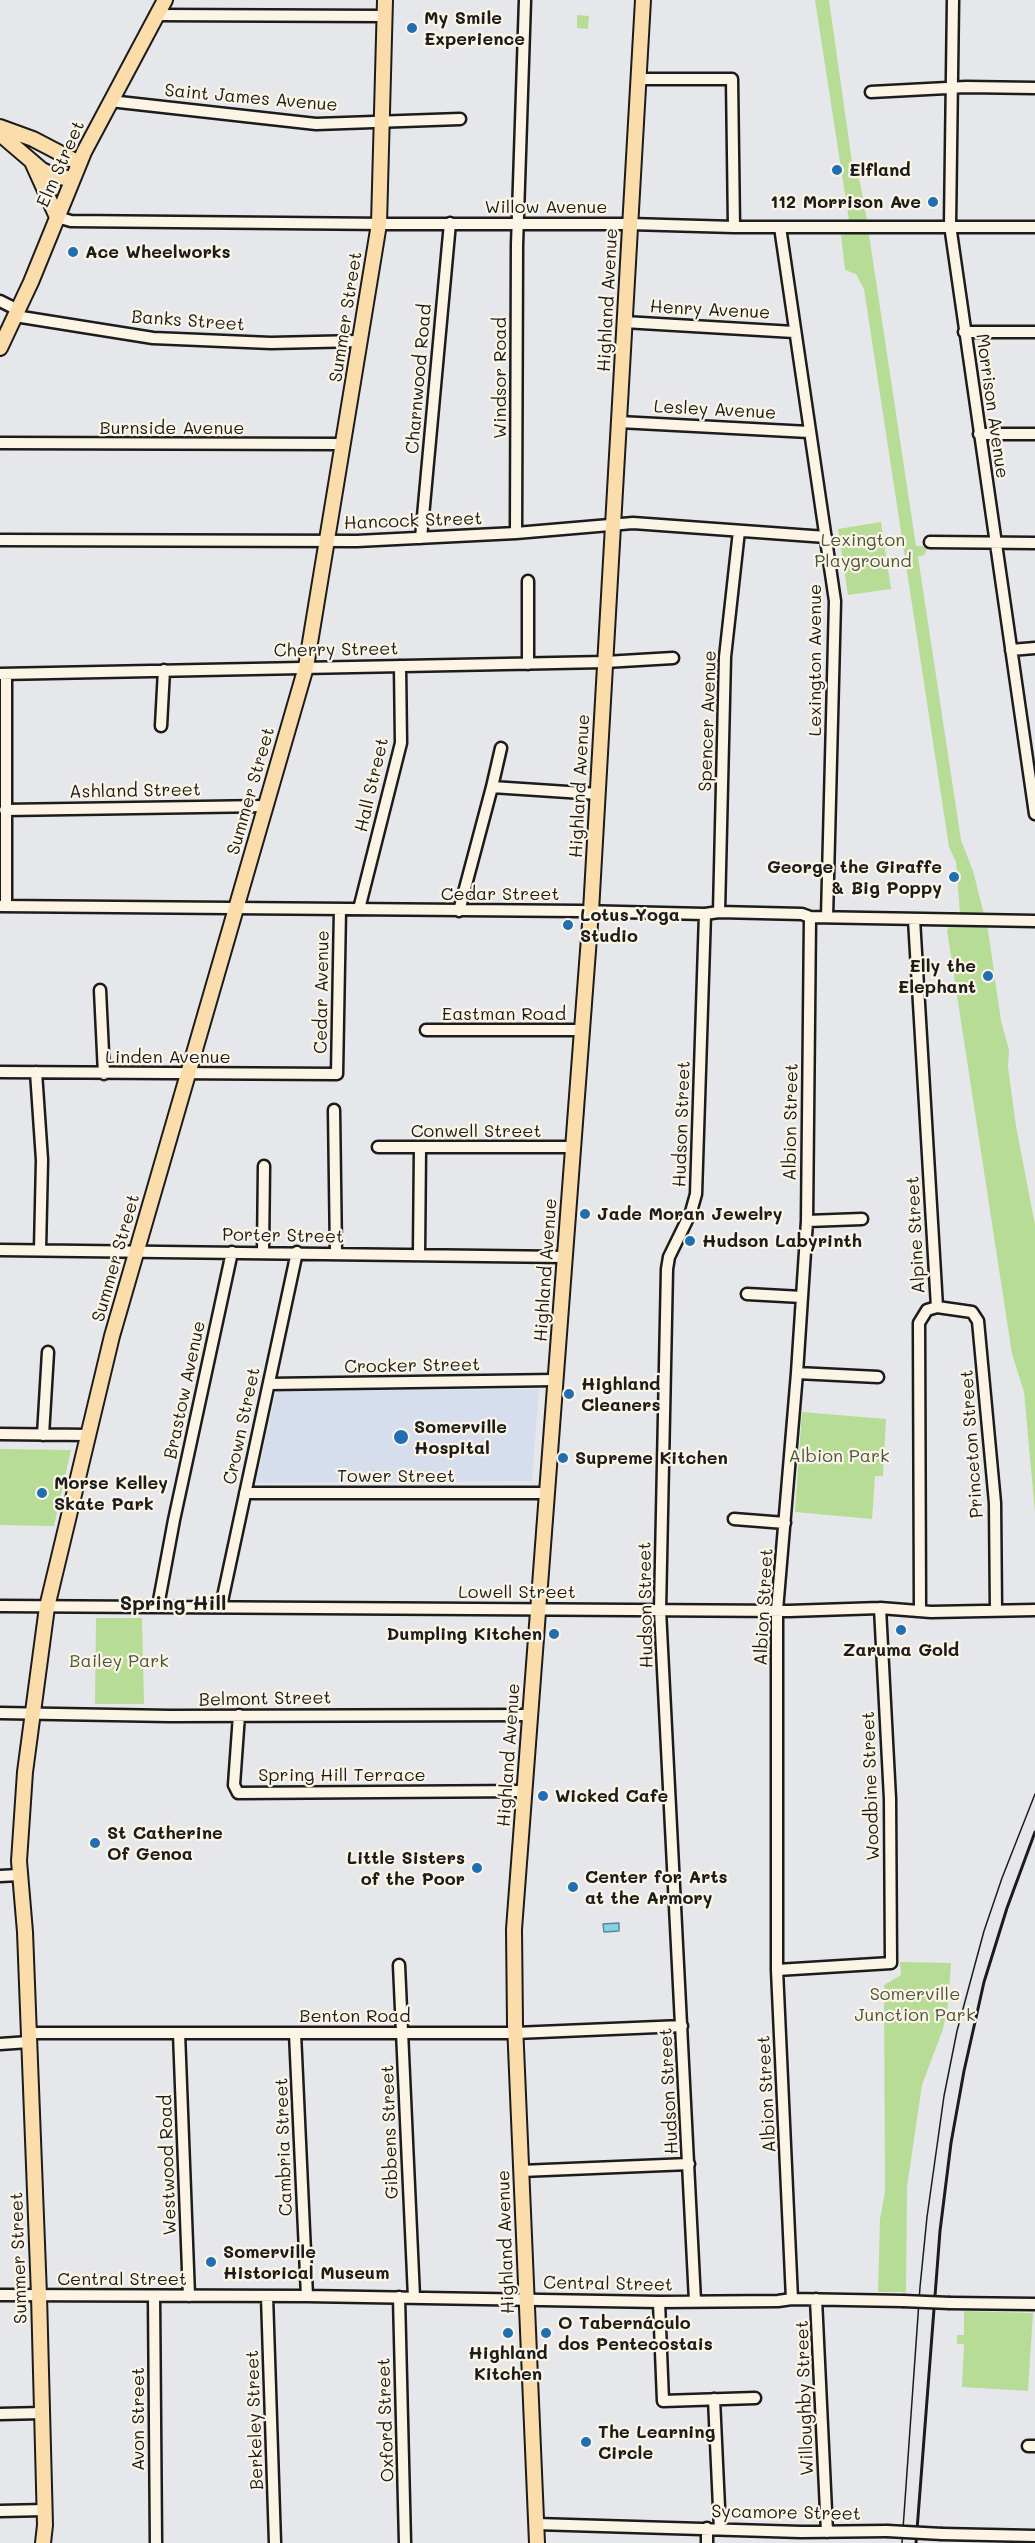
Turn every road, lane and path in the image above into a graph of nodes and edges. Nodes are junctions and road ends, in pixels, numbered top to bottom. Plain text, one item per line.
1 (165, 0) edge
2 (385, 0) edge
3 (525, 0) edge
4 (643, 0) edge
5 (953, 0) edge
6 (156, 15) junction
7 (384, 16) junction
8 (638, 79) junction
9 (951, 88) junction
10 (1035, 88) edge
11 (872, 92) dead end
12 (110, 101) junction
13 (460, 119) dead end
14 (381, 121) junction
15 (0, 127) edge
16 (0, 134) edge
17 (28, 158) junction
18 (79, 163) junction
19 (72, 179) junction
20 (57, 217) junction
21 (450, 223) junction
22 (519, 223) junction
23 (379, 224) junction
24 (630, 224) junction
25 (950, 225) junction
26 (734, 227) junction
27 (780, 227) junction
28 (1035, 227) edge
29 (0, 301) edge
30 (17, 313) junction
31 (624, 322) junction
32 (794, 332) junction
33 (964, 332) junction
34 (1035, 332) edge
35 (360, 341) junction
36 (0, 348) edge
37 (619, 422) junction
38 (810, 432) junction
39 (979, 434) junction
40 (1035, 434) edge
41 (0, 443) edge
42 (343, 444) junction
43 (613, 524) junction
44 (739, 531) junction
45 (516, 533) junction
46 (826, 537) junction
47 (421, 538) junction
48 (0, 540) edge
49 (327, 541) junction
50 (930, 542) dead end
51 (995, 543) junction
52 (1035, 543) edge
53 (528, 581) dead end
54 (1035, 648) edge
55 (1011, 650) junction
56 (673, 658) dead end
57 (605, 662) junction
58 (528, 664) junction
59 (400, 666) junction
60 (306, 667) junction
61 (164, 670) junction
62 (3, 674) edge
63 (161, 726) dead end
64 (1030, 745) edge
65 (501, 748) dead end
66 (492, 787) junction
67 (598, 794) junction
68 (265, 806) junction
69 (5, 810) junction
70 (1035, 814) edge
71 (3, 906) edge
72 (236, 908) junction
73 (340, 909) junction
74 (359, 909) junction
75 (459, 911) junction
76 (591, 911) junction
77 (719, 912) junction
78 (705, 914) junction
79 (810, 917) junction
80 (827, 917) junction
81 (914, 918) junction
82 (1035, 921) edge
83 (100, 990) dead end
84 (426, 1030) dead end
85 (582, 1030) junction
86 (0, 1072) edge
87 (36, 1072) junction
88 (104, 1074) junction
89 (187, 1074) junction
90 (337, 1074) joint
91 (334, 1110) dead end
92 (378, 1147) dead end
93 (420, 1148) junction
94 (573, 1148) junction
95 (264, 1166) dead end
96 (862, 1219) dead end
97 (807, 1221) junction
98 (0, 1250) edge
99 (40, 1250) junction
100 (137, 1251) junction
101 (232, 1252) junction
102 (263, 1252) junction
103 (297, 1252) junction
104 (336, 1253) junction
105 (419, 1254) junction
106 (565, 1257) junction
107 (747, 1293) dead end
108 (802, 1297) junction
109 (937, 1307) junction
110 (48, 1353) dead end
111 (797, 1373) junction
112 (878, 1377) dead end
113 (556, 1380) junction
114 (269, 1384) junction
115 (0, 1434) edge
116 (43, 1435) junction
117 (88, 1435) junction
118 (245, 1493) junction
119 (547, 1493) junction
120 (734, 1519) dead end
121 (784, 1523) junction
122 (0, 1606) edge
123 (158, 1606) junction
124 (221, 1606) junction
125 (47, 1607) junction
126 (539, 1608) junction
127 (880, 1608) junction
128 (660, 1610) junction
129 (777, 1610) junction
130 (996, 1610) junction
131 (1035, 1610) edge
132 (920, 1611) junction
133 (0, 1713) edge
134 (34, 1713) junction
135 (239, 1715) junction
136 (530, 1715) junction
137 (525, 1791) junction
138 (0, 1875) edge
139 (19, 1875) junction
140 (399, 1965) dead end
141 (777, 1970) junction
142 (682, 2026) junction
143 (179, 2033) junction
144 (295, 2033) junction
145 (403, 2033) junction
146 (515, 2033) junction
147 (29, 2037) junction
148 (0, 2044) edge
149 (688, 2164) junction
150 (521, 2171) junction
151 (0, 2295) edge
152 (39, 2295) junction
153 (154, 2296) junction
154 (189, 2296) junction
155 (267, 2296) junction
156 (307, 2296) junction
157 (399, 2297) junction
158 (414, 2297) junction
159 (526, 2299) junction
160 (792, 2299) junction
161 (816, 2299) junction
162 (695, 2301) junction
163 (659, 2302) junction
164 (1035, 2304) edge
165 (755, 2398) dead end
166 (714, 2399) junction
167 (42, 2413) junction
168 (0, 2414) edge
169 (45, 2510) junction
170 (0, 2511) edge
171 (536, 2524) junction
172 (707, 2528) junction
173 (720, 2529) junction
174 (827, 2532) junction
175 (1035, 2536) edge
176 (801, 2537) edge
177 (873, 2537) edge
178 (987, 2539) edge
179 (43, 2543) edge
180 (156, 2543) edge
181 (275, 2543) edge
182 (405, 2543) edge
183 (537, 2543) edge
184 (707, 2543) edge

1 - 6 main road, Elm Street
2 - 7 main road, Summer Street
3 - 22 street, Windsor Road
4 - 8 main road, Highland Avenue
5 - 9 street, Morrison Avenue
6 - 7 street
6 - 12 main road, Elm Street
7 - 14 main road, Summer Street
8 - 24 main road, Highland Avenue
8 - 26 street
9 - 10 street
9 - 11 street
9 - 25 street, Morrison Avenue
12 - 14 street, Saint James Avenue
12 - 18 main road, Elm Street
13 - 14 street, Saint James Avenue
14 - 23 main road, Summer Street
15 - 18 main road
16 - 17 main road
17 - 19 main road
17 - 20 main road
18 - 19 main road, Elm Street
19 - 20 main road, Elm Street
20 - 23 street, Willow Avenue
20 - 30 main road, Elm Street
21 - 22 street, Willow Avenue
21 - 23 street, Willow Avenue
21 - 47 street, Charnwood Road
22 - 24 street, Willow Avenue
22 - 45 street, Windsor Road
23 - 35 main road, Summer Street
24 - 26 street, Willow Avenue
24 - 31 main road, Highland Avenue
25 - 27 street, Willow Avenue
25 - 28 street, Willow Avenue
25 - 33 street, Morrison Avenue
26 - 27 street, Willow Avenue
27 - 32 street, Lexington Avenue
29 - 30 street, Banks Street
30 - 35 street, Banks Street
30 - 36 main road, Elm Street
31 - 32 street, Henry Avenue
31 - 37 main road, Highland Avenue
32 - 38 street, Lexington Avenue
33 - 34 street
33 - 39 street, Morrison Avenue
35 - 42 main road, Summer Street
37 - 38 street, Lesley Avenue
37 - 43 main road, Highland Avenue
38 - 46 street, Lexington Avenue
39 - 40 street
39 - 51 street, Morrison Avenue
41 - 42 street, Burnside Avenue
42 - 49 main road, Summer Street
43 - 44 street, Hancock Street
43 - 45 street, Hancock Street
43 - 57 main road, Highland Avenue
44 - 46 street, Hancock Street
44 - 77 street, Spencer Avenue
45 - 47 street, Hancock Street
46 - 80 street, Lexington Avenue
47 - 49 street, Hancock Street
48 - 49 street, Hancock Street
49 - 60 main road, Summer Street
50 - 51 street
51 - 52 street
51 - 55 street, Morrison Avenue
53 - 58 street
54 - 55 street
55 - 64 street, Morrison Avenue
56 - 57 street, Cherry Street
57 - 58 street, Cherry Street
57 - 67 main road, Highland Avenue
58 - 59 street, Cherry Street
59 - 60 street, Cherry Street
59 - 74 street, Hall Street
60 - 61 street, Cherry Street
60 - 68 main road, Summer Street
61 - 62 street, Cherry Street
61 - 63 street
62 - 69 street
64 - 70 street, Morrison Avenue
65 - 66 street
66 - 67 street
66 - 75 street
67 - 76 main road, Highland Avenue
68 - 69 street, Ashland Street
68 - 72 main road, Summer Street
69 - 71 street
71 - 72 street, Cedar Street
72 - 73 street, Cedar Street
72 - 89 main road, Summer Street
73 - 74 street, Cedar Street
73 - 90 street, Cedar Avenue
74 - 75 street, Cedar Street
75 - 76 street, Cedar Street
76 - 78 street, Cedar Street
76 - 85 main road, Highland Avenue
77 - 78 street, Cedar Street
77 - 79 street, Cedar Street
78 - 128 street, Hudson Street
79 - 80 street, Cedar Street
79 - 97 street, Albion Street
80 - 81 street, Cedar Street
81 - 82 street, Cedar Street
81 - 109 street, Alpine Street
83 - 88 street
84 - 85 street, Eastman Road
85 - 94 main road, Highland Avenue
86 - 87 street, Linden Avenue
87 - 88 street, Linden Avenue
87 - 99 street
88 - 89 street, Linden Avenue
89 - 90 street, Linden Avenue
89 - 100 main road, Summer Street
91 - 104 street
92 - 93 street, Conwell Street
93 - 94 street, Conwell Street
93 - 105 street
94 - 106 main road, Highland Avenue
95 - 102 street
96 - 97 street
97 - 108 street, Albion Street
98 - 99 street, Porter Street
99 - 100 street, Porter Street
100 - 101 street, Porter Street
100 - 117 main road, Summer Street
101 - 102 street, Porter Street
101 - 123 street, Brastow Avenue
102 - 103 street, Porter Street
103 - 104 street, Porter Street
103 - 114 street, Crown Street
104 - 105 street, Porter Street
105 - 106 street, Porter Street
106 - 113 main road, Highland Avenue
107 - 108 street
108 - 111 street, Albion Street
109 - 130 street, Princeton Street
109 - 132 street, Alpine Street
110 - 116 street
111 - 112 street
111 - 121 street, Albion Street
113 - 114 street, Crocker Street
113 - 119 main road, Highland Avenue
114 - 118 street, Crown Street
115 - 116 street
116 - 117 street
117 - 125 main road, Summer Street
118 - 119 street, Tower Street
118 - 124 street, Crown Street
119 - 126 main road, Highland Avenue
120 - 121 street
121 - 129 street, Albion Street
122 - 125 street, Lowell Street
123 - 124 street, Lowell Street
123 - 125 street, Lowell Street
124 - 126 street, Lowell Street
125 - 134 main road, Summer Street
126 - 128 street, Lowell Street
126 - 136 main road, Highland Avenue
127 - 129 street, Lowell Street
127 - 132 street, Lowell Street
127 - 141 street, Woodbine Street
128 - 129 street, Lowell Street
128 - 142 street, Hudson Street
129 - 141 street, Albion Street
130 - 131 street, Lowell Street
130 - 132 street, Lowell Street
133 - 134 street, Belmont Street
134 - 135 street, Belmont Street
134 - 139 main road, Summer Street
135 - 136 street, Belmont Street
135 - 137 street, Spring Hill Terrace
136 - 137 main road, Highland Avenue
137 - 146 main road, Highland Avenue
138 - 139 street
139 - 147 main road, Summer Street
140 - 145 street, Gibbens Street
141 - 160 street, Albion Street
142 - 146 street, Benton Road
142 - 149 street, Hudson Street
143 - 144 street, Benton Road
143 - 147 street, Benton Road
143 - 154 street, Westwood Road
144 - 145 street, Benton Road
144 - 156 street, Cambria Street
145 - 146 street, Benton Road
145 - 158 street, Gibbens Street
146 - 150 main road, Highland Avenue
147 - 148 street, Benton Road
147 - 152 main road, Summer Street
149 - 150 street
149 - 162 street, Hudson Street
150 - 159 main road, Highland Avenue
151 - 152 street, Central Street
152 - 153 street, Central Street
152 - 167 main road, Summer Street
153 - 154 street, Central Street
153 - 180 street, Avon Street
154 - 155 street, Central Street
155 - 156 street, Central Street
155 - 181 street, Berkeley Street
156 - 157 street, Central Street
157 - 158 street, Central Street
157 - 182 street, Oxford Street
158 - 159 street, Central Street
159 - 163 street, Central Street
159 - 171 main road, Highland Avenue
160 - 161 street, Central Street
160 - 162 street, Central Street
161 - 164 street, Central Street, bridge
161 - 174 street, Willoughby Street
162 - 163 street, Central Street
163 - 166 street
165 - 166 street
166 - 173 street
167 - 168 street
167 - 169 main road, Summer Street
169 - 170 street
169 - 179 main road, Summer Street
171 - 172 street, Sycamore Street
171 - 183 main road, Highland Avenue
172 - 173 street, Sycamore Street
172 - 184 street
173 - 176 street, Sycamore Street
174 - 176 street, Sycamore Street
174 - 177 street, Sycamore Street
175 - 178 street, Sycamore Street
177 - 178 street, Sycamore Street, bridge

